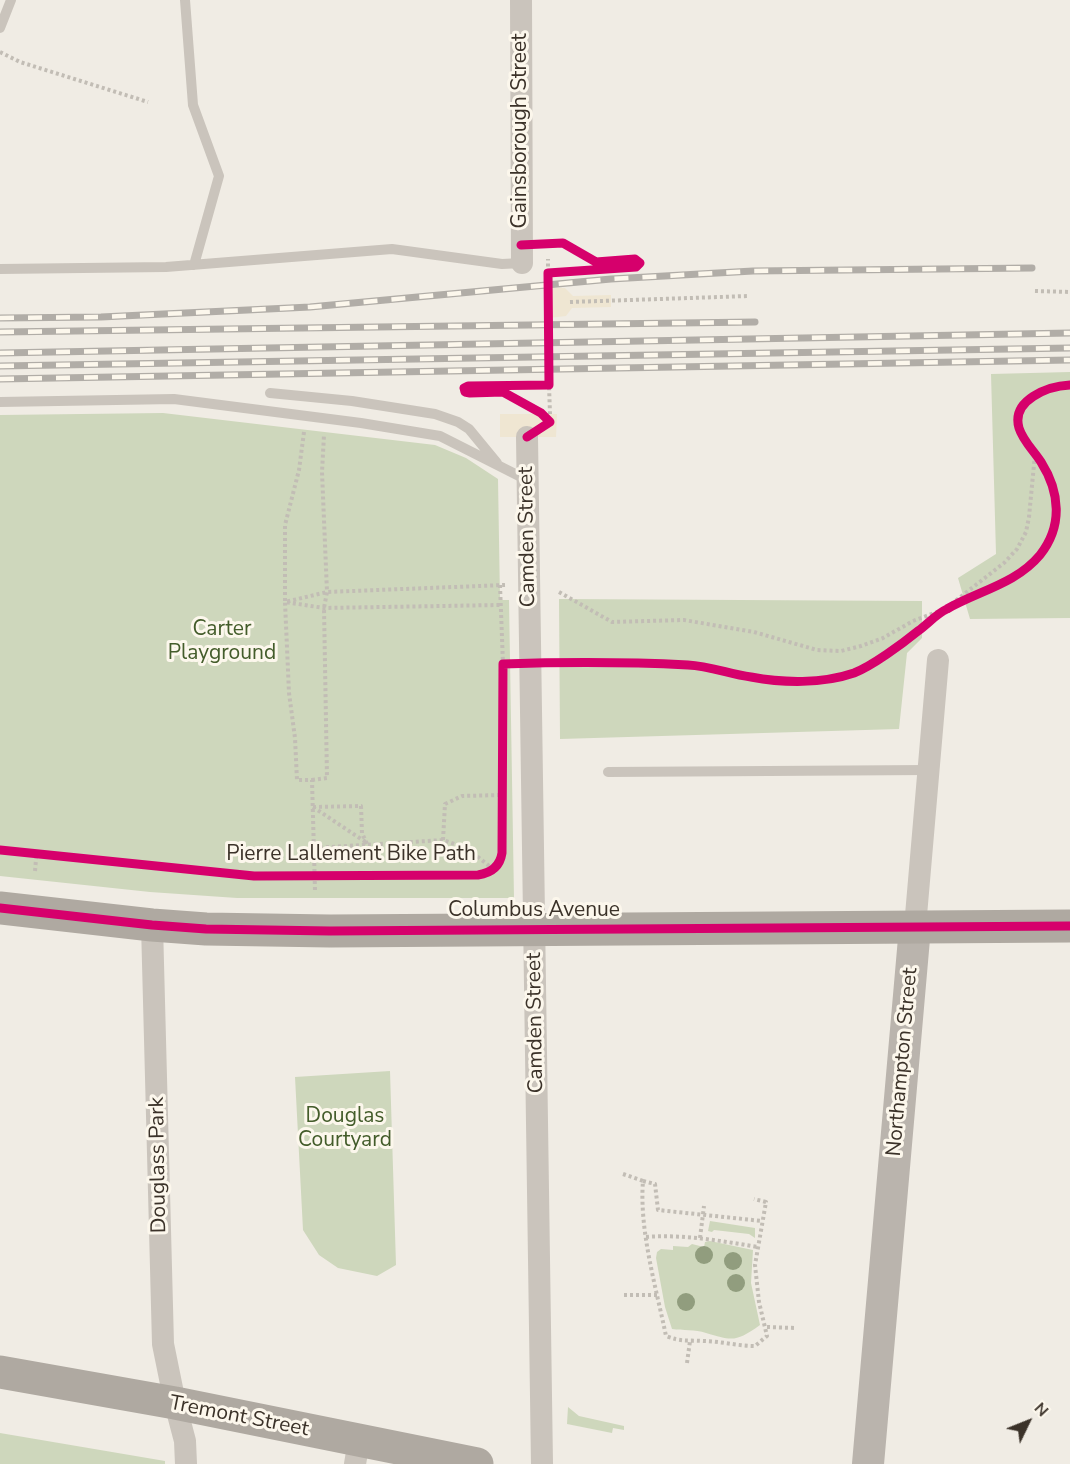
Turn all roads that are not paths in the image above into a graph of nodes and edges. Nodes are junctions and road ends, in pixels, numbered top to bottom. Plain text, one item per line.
1 (11, 0) edge
2 (185, 0) edge
3 (521, 0) edge
4 (0, 28) edge
5 (522, 254) joint
6 (194, 265) junction
7 (0, 269) edge
8 (270, 393) dead end
9 (0, 402) edge
10 (527, 437) road end
11 (502, 468) junction
12 (527, 481) junction
13 (938, 660) dead end
14 (928, 770) junction
15 (608, 772) dead end
16 (0, 908) edge
17 (152, 925) junction
18 (1070, 926) edge
19 (915, 927) junction
20 (534, 930) junction
21 (0, 1372) edge
22 (175, 1403) junction
23 (357, 1452) edge
24 (186, 1464) edge
25 (477, 1464) edge
26 (542, 1464) edge
27 (868, 1464) edge

1 - 4 lane
2 - 6 lane
3 - 5 street, Gainsborough Street
5 - 6 lane
6 - 7 lane
8 - 11 lane
9 - 11 lane
10 - 12 street, Camden Street
11 - 12 lane
12 - 20 street, Camden Street
13 - 14 street, Northampton Street
14 - 15 lane
14 - 19 street, Northampton Street
16 - 17 main road, Columbus Avenue
17 - 20 main road, Columbus Avenue
17 - 22 street, Douglass Park
18 - 19 main road, Columbus Avenue
19 - 20 main road, Columbus Avenue
19 - 27 street, Northampton Street
20 - 26 street, Camden Street
21 - 22 main road, Tremont Street
22 - 23 main road, Tremont Street
22 - 24 street, Douglass Park
23 - 25 main road, Tremont Street

